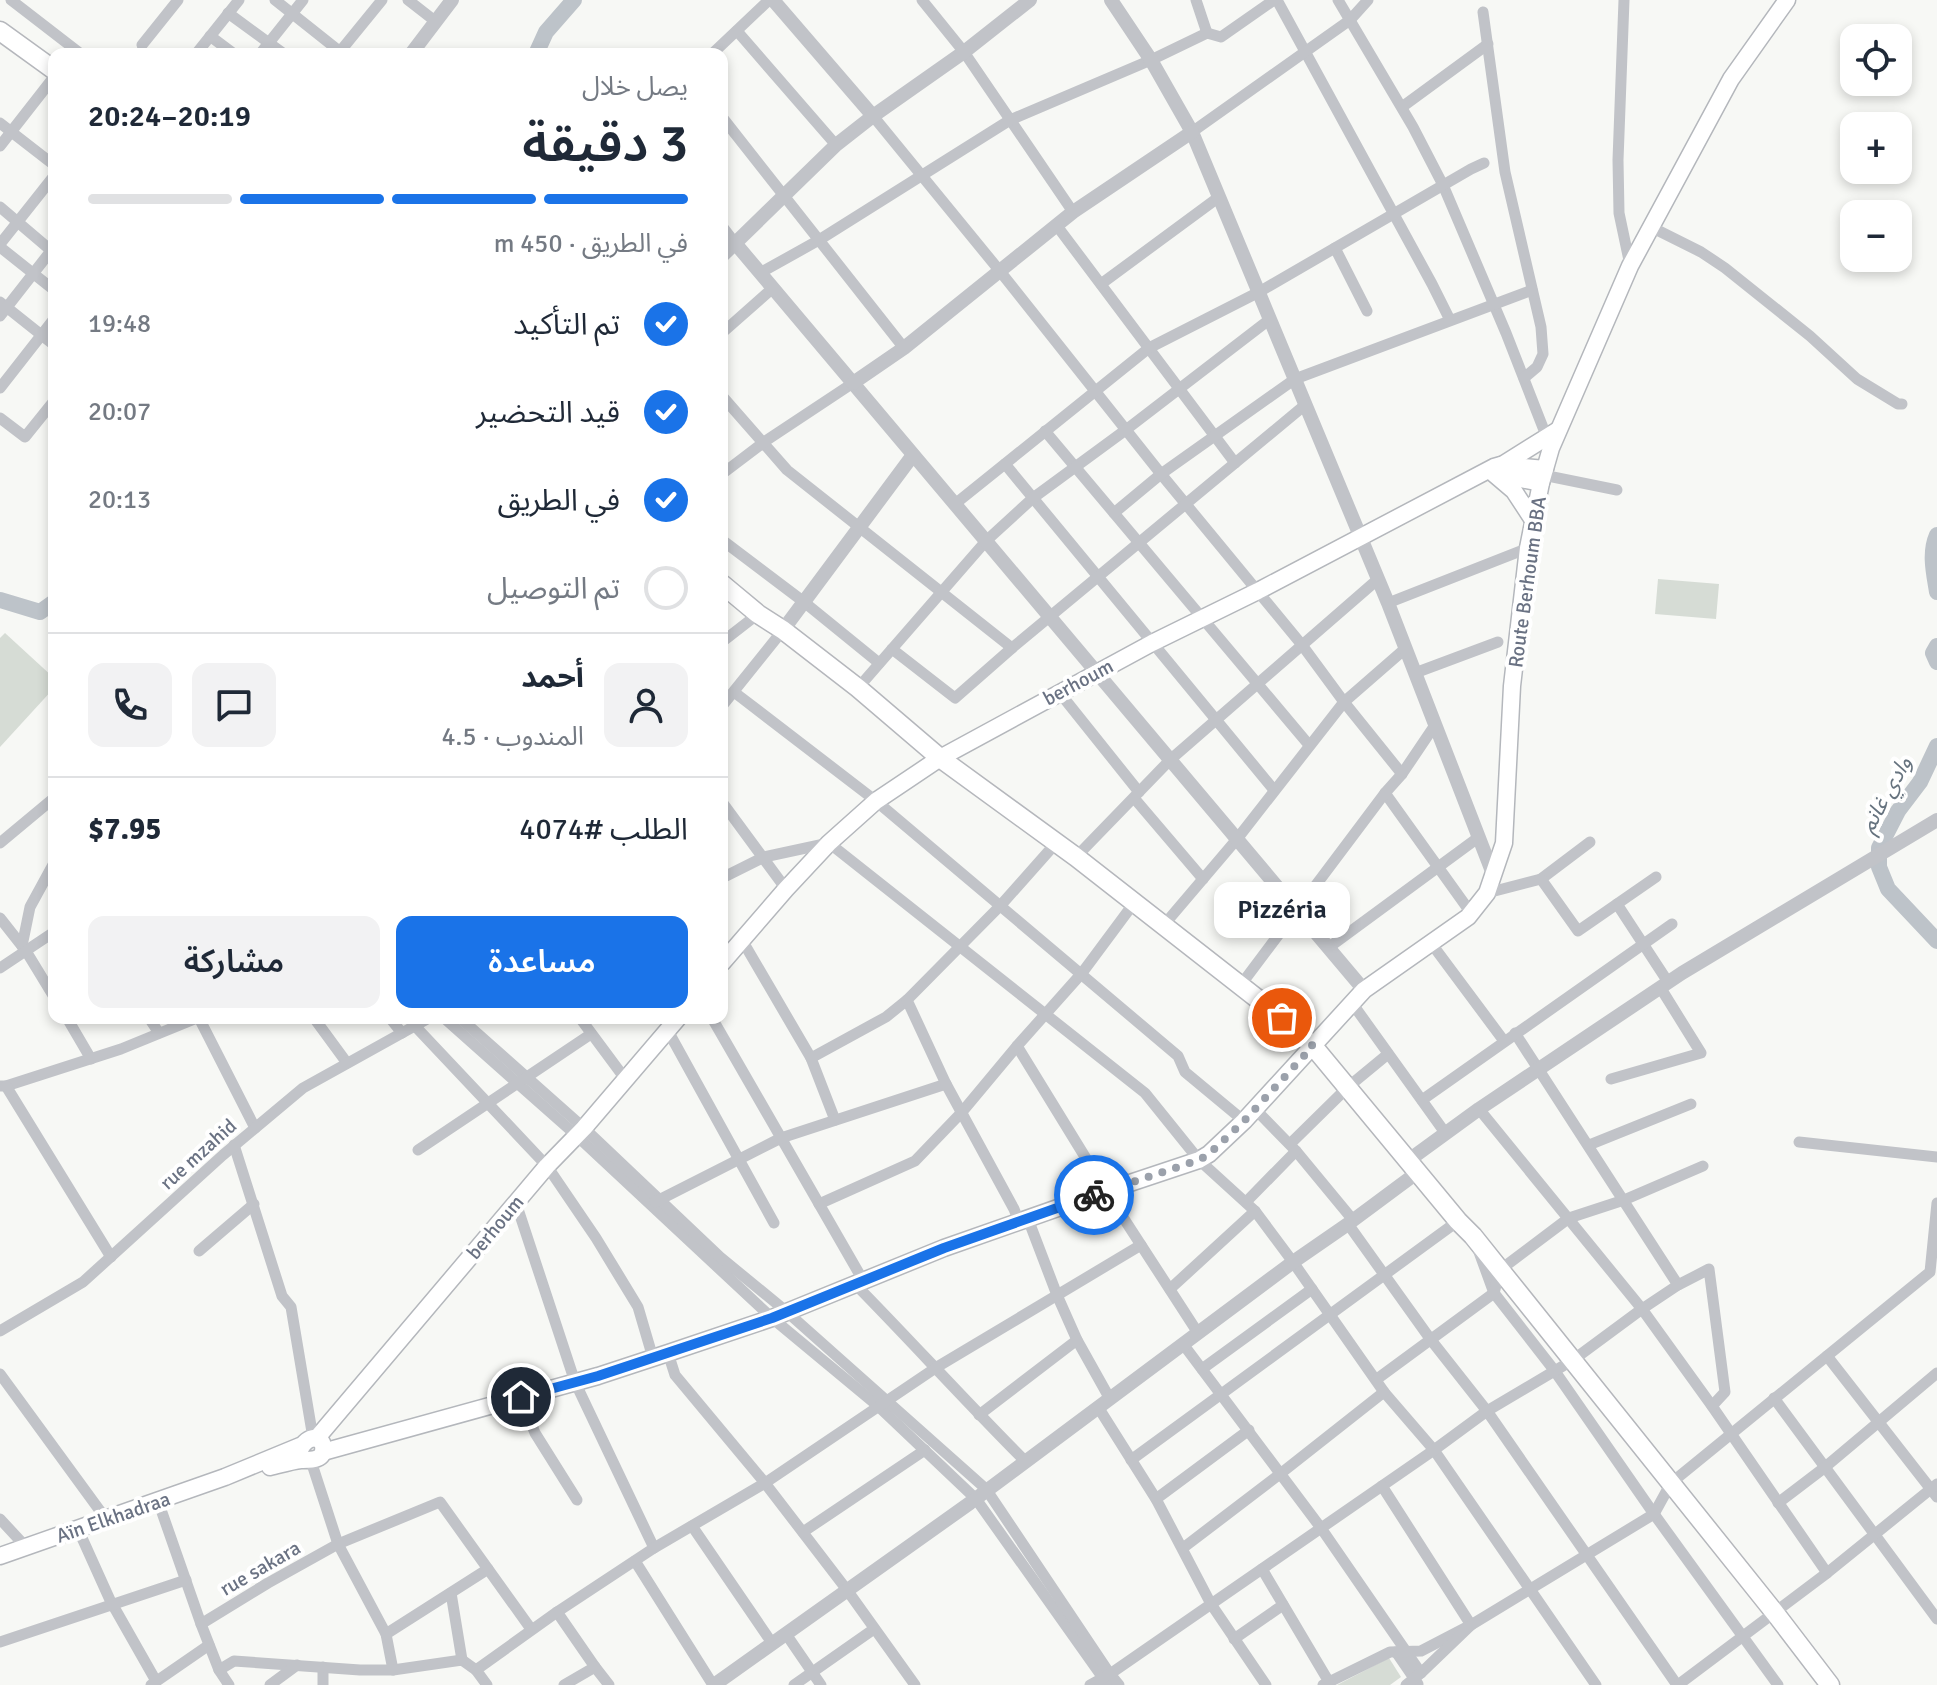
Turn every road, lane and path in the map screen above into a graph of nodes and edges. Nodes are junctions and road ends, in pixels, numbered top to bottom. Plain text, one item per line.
1 (11, 0) edge
2 (178, 0) edge
3 (239, 0) edge
4 (275, 0) edge
5 (303, 0) edge
6 (382, 0) edge
7 (408, 0) edge
8 (452, 0) edge
9 (771, 0) edge
10 (922, 0) edge
11 (1111, 0) edge
12 (1196, 0) edge
13 (1275, 0) edge
14 (1338, 0) edge
15 (1368, 0) edge
16 (1624, 0) edge
17 (1787, 0) edge
18 (1028, 1) edge
19 (1483, 12) dead end
20 (228, 13) junction
21 (292, 13) junction
22 (0, 17) edge
23 (1350, 20) junction
24 (435, 21) junction
25 (0, 31) edge
26 (737, 31) junction
27 (1207, 33) junction
28 (210, 36) junction
29 (269, 43) junction
30 (1488, 44) junction
31 (142, 45) dead end
32 (73, 48) edge
33 (201, 48) edge
34 (226, 48) edge
35 (265, 48) edge
36 (276, 48) edge
37 (334, 48) edge
38 (344, 48) edge
39 (415, 48) edge
40 (719, 48) edge
41 (48, 51) edge
42 (964, 52) junction
43 (1305, 53) junction
44 (1151, 60) junction
45 (48, 77) edge
46 (48, 86) edge
47 (1402, 107) junction
48 (873, 116) junction
49 (1010, 120) junction
50 (0, 123) edge
51 (728, 125) edge
52 (11, 131) junction
53 (1192, 132) junction
54 (836, 145) junction
55 (0, 146) edge
56 (48, 160) edge
57 (1484, 163) dead end
58 (923, 175) junction
59 (48, 184) edge
60 (1443, 185) junction
61 (784, 196) junction
62 (1219, 197) junction
63 (0, 207) edge
64 (1073, 212) junction
65 (1393, 215) junction
66 (18, 222) junction
67 (1057, 226) junction
68 (1651, 227) junction
69 (728, 234) edge
70 (819, 240) junction
71 (735, 243) junction
72 (0, 246) edge
73 (48, 246) edge
74 (1335, 248) junction
75 (728, 250) edge
76 (48, 256) edge
77 (1630, 266) junction
78 (999, 270) junction
79 (33, 273) junction
80 (760, 273) junction
81 (1101, 284) junction
82 (48, 285) edge
83 (773, 288) junction
84 (1532, 290) junction
85 (1259, 292) junction
86 (1493, 304) junction
87 (2, 308) edge
88 (1367, 311) dead end
89 (1270, 319) junction
90 (1450, 320) junction
91 (48, 326) edge
92 (728, 328) edge
93 (41, 335) junction
94 (48, 340) edge
95 (904, 348) junction
96 (1149, 348) junction
97 (0, 367) edge
98 (10, 375) junction
99 (1524, 378) junction
100 (1295, 379) junction
101 (853, 383) junction
102 (1179, 387) junction
103 (0, 388) edge
104 (1095, 390) junction
105 (728, 403) edge
106 (1902, 404) dead end
107 (1305, 405) junction
108 (48, 408) edge
109 (0, 418) edge
110 (1127, 429) junction
111 (1045, 431) junction
112 (1216, 437) junction
113 (1552, 438) junction
114 (764, 442) junction
115 (913, 455) junction
116 (1235, 463) junction
117 (1005, 464) junction
118 (1075, 467) junction
119 (728, 469) edge
120 (1494, 470) junction
121 (1161, 474) junction
122 (1543, 476) junction
123 (1617, 490) dead end
124 (1033, 498) junction
125 (955, 504) junction
126 (1186, 504) junction
127 (1114, 513) junction
128 (1533, 520) junction
129 (859, 527) junction
130 (1360, 538) junction
131 (986, 541) junction
132 (1139, 542) junction
133 (728, 545) edge
134 (1528, 548) junction
135 (1098, 577) junction
136 (1377, 580) junction
137 (728, 589) edge
138 (940, 591) junction
139 (1258, 591) junction
140 (804, 602) junction
141 (1388, 603) junction
142 (758, 614) junction
143 (1049, 617) junction
144 (1202, 618) junction
145 (783, 630) junction
146 (728, 637) edge
147 (1498, 642) dead end
148 (1152, 643) junction
149 (1302, 645) junction
150 (1012, 648) junction
151 (1406, 648) junction
152 (892, 649) junction
153 (879, 663) junction
154 (1097, 673) junction
155 (1415, 673) junction
156 (1258, 683) junction
157 (858, 688) junction
158 (734, 692) junction
159 (1059, 692) junction
160 (728, 699) edge
161 (1344, 702) junction
162 (1216, 720) junction
163 (1435, 725) junction
164 (1309, 745) junction
165 (940, 758) junction
166 (1170, 760) junction
167 (1402, 774) junction
168 (1274, 790) junction
169 (1385, 793) junction
170 (1137, 795) junction
171 (876, 801) junction
172 (48, 803) edge
173 (728, 810) edge
174 (1937, 820) edge
175 (1479, 837) junction
176 (1237, 839) junction
177 (1590, 842) dead end
178 (0, 843) edge
179 (829, 843) junction
180 (1056, 843) junction
181 (764, 857) junction
182 (1076, 857) junction
183 (1438, 867) junction
184 (48, 874) edge
185 (1493, 874) junction
186 (728, 875) edge
187 (1656, 877) dead end
188 (1203, 879) junction
189 (1541, 879) junction
190 (786, 889) junction
191 (1487, 893) junction
192 (1134, 903) junction
193 (1617, 904) junction
194 (1001, 905) junction
195 (1296, 911) junction
196 (1471, 913) junction
197 (0, 918) edge
198 (1672, 924) dead end
199 (1163, 926) junction
200 (48, 935) edge
201 (1431, 943) junction
202 (1642, 944) junction
203 (959, 946) junction
204 (24, 948) junction
205 (1328, 948) junction
206 (730, 951) edge
207 (0, 968) edge
208 (1082, 973) junction
209 (1664, 985) junction
210 (1240, 986) junction
211 (48, 987) edge
212 (1358, 997) junction
213 (907, 1000) junction
214 (1046, 1015) junction
215 (71, 1024) edge
216 (153, 1024) edge
217 (182, 1024) edge
218 (201, 1024) edge
219 (318, 1024) edge
220 (395, 1024) edge
221 (418, 1024) edge
222 (452, 1024) edge
223 (466, 1024) edge
224 (673, 1024) edge
225 (715, 1024) edge
226 (415, 1026) junction
227 (585, 1026) edge
228 (159, 1033) junction
229 (402, 1033) junction
230 (1515, 1033) junction
231 (1504, 1041) junction
232 (1017, 1046) junction
233 (1313, 1046) junction
234 (1388, 1054) junction
235 (811, 1058) junction
236 (91, 1059) junction
237 (347, 1063) junction
238 (1539, 1068) junction
239 (1611, 1079) dead end
240 (522, 1080) junction
241 (626, 1080) junction
242 (946, 1084) junction
243 (3, 1086) edge
244 (1348, 1087) junction
245 (1422, 1100) junction
246 (487, 1103) junction
247 (1691, 1104) dead end
248 (1479, 1109) junction
249 (962, 1112) junction
250 (1249, 1115) junction
251 (835, 1120) junction
252 (255, 1128) junction
253 (580, 1132) junction
254 (1446, 1134) junction
255 (781, 1138) junction
256 (1799, 1142) dead end
257 (234, 1145) junction
258 (1589, 1145) junction
259 (1293, 1147) junction
260 (418, 1150) dead end
261 (1937, 1157) edge
262 (739, 1159) junction
263 (1199, 1160) junction
264 (547, 1166) junction
265 (1413, 1166) junction
266 (1703, 1166) dead end
267 (1106, 1191) junction
268 (1624, 1200) junction
269 (655, 1202) junction
270 (1246, 1202) junction
271 (516, 1203) junction
272 (1937, 1203) edge
273 (254, 1204) junction
274 (819, 1204) junction
275 (1255, 1211) junction
276 (1569, 1218) junction
277 (1023, 1221) junction
278 (1458, 1221) junction
279 (1350, 1222) junction
280 (774, 1223) dead end
281 (1473, 1236) junction
282 (1141, 1245) junction
283 (199, 1251) dead end
284 (111, 1257) junction
285 (1293, 1262) junction
286 (1500, 1270) junction
287 (1384, 1273) junction
288 (860, 1283) junction
289 (1678, 1285) junction
290 (1170, 1289) junction
291 (1312, 1289) junction
292 (1494, 1293) junction
293 (1057, 1295) junction
294 (1642, 1309) junction
295 (780, 1315) junction
296 (1331, 1315) junction
297 (0, 1331) edge
298 (1198, 1333) junction
299 (1077, 1340) junction
300 (1431, 1340) junction
301 (1183, 1344) junction
302 (661, 1355) junction
303 (1827, 1356) junction
304 (1573, 1360) junction
305 (937, 1367) junction
306 (1202, 1369) junction
307 (1554, 1370) junction
308 (1937, 1373) edge
309 (0, 1374) edge
310 (1377, 1379) junction
311 (575, 1382) junction
312 (1384, 1392) junction
313 (1219, 1394) junction
314 (521, 1397) junction
315 (1774, 1398) junction
316 (882, 1402) junction
317 (1104, 1403) junction
318 (1712, 1406) junction
319 (1487, 1411) junction
320 (979, 1415) junction
321 (1878, 1421) junction
322 (1249, 1430) junction
323 (1731, 1435) junction
324 (311, 1449) junction
325 (925, 1450) junction
326 (1434, 1450) junction
327 (1131, 1460) junction
328 (1026, 1462) junction
329 (1824, 1468) junction
330 (1280, 1474) junction
331 (765, 1483) junction
332 (1671, 1483) junction
333 (1382, 1486) junction
334 (1935, 1490) edge
335 (981, 1494) junction
336 (1156, 1499) junction
337 (577, 1500) dead end
338 (158, 1501) junction
339 (1778, 1503) junction
340 (1654, 1514) junction
341 (0, 1519) edge
342 (106, 1519) junction
343 (692, 1526) junction
344 (1321, 1528) junction
345 (78, 1529) junction
346 (803, 1532) junction
347 (1875, 1536) junction
348 (338, 1544) junction
349 (26, 1547) junction
350 (654, 1548) junction
351 (1183, 1548) junction
352 (1588, 1554) junction
353 (0, 1556) edge
354 (635, 1561) junction
355 (488, 1569) junction
356 (1262, 1569) junction
357 (1827, 1573) junction
358 (186, 1580) junction
359 (847, 1590) junction
360 (1531, 1590) junction
361 (451, 1593) junction
362 (113, 1604) junction
363 (1211, 1604) junction
364 (1283, 1605) junction
365 (557, 1612) junction
366 (1775, 1613) junction
367 (1937, 1619) edge
368 (201, 1624) junction
369 (1471, 1625) junction
370 (531, 1629) junction
371 (874, 1629) junction
372 (386, 1634) junction
373 (786, 1634) junction
374 (1742, 1637) junction
375 (1234, 1639) junction
376 (0, 1642) edge
377 (772, 1643) junction
378 (209, 1645) junction
379 (1400, 1652) junction
380 (462, 1660) junction
381 (297, 1665) junction
382 (323, 1667) junction
383 (595, 1667) junction
384 (219, 1670) junction
385 (393, 1670) junction
386 (476, 1670) junction
387 (812, 1673) junction
388 (1107, 1679) edge
389 (1415, 1680) edge
390 (153, 1683) edge
391 (1326, 1683) edge
392 (229, 1685) edge
393 (270, 1685) edge
394 (323, 1685) edge
395 (487, 1685) edge
396 (564, 1685) edge
397 (609, 1685) edge
398 (713, 1685) edge
399 (794, 1685) edge
400 (821, 1685) edge
401 (915, 1685) edge
402 (1090, 1685) edge
403 (1119, 1685) edge
404 (1266, 1685) edge
405 (1596, 1685) edge
406 (1678, 1685) edge
407 (1778, 1685) edge
408 (1830, 1685) edge

1 - 32 street
2 - 31 street
3 - 20 street
4 - 21 street
5 - 21 street
6 - 38 street
7 - 24 street
8 - 24 street
9 - 26 street
9 - 48 street
10 - 42 street
11 - 44 street
12 - 27 street
13 - 27 street
13 - 43 street
14 - 23 street
15 - 23 street
16 - 77 street
17 - 68 main road, Route Berhoum BBA
18 - 42 street
19 - 30 street
20 - 28 street
20 - 29 street
21 - 29 street
21 - 37 street
22 - 41 main road
23 - 43 street
23 - 47 street
24 - 39 street
25 - 45 main road
26 - 40 street
26 - 54 street
27 - 44 street
28 - 33 street
28 - 34 street
29 - 35 street
29 - 36 street
30 - 47 street
30 - 84 street
42 - 48 street
42 - 49 street
43 - 53 street
43 - 65 street
44 - 49 street
44 - 53 street
46 - 52 street
47 - 60 street
48 - 54 street
48 - 58 street
49 - 58 street
49 - 64 street
50 - 52 street
51 - 61 street
52 - 55 street
52 - 56 street
53 - 62 street
53 - 64 street
54 - 61 street
57 - 60 street
58 - 70 street
58 - 78 street
59 - 66 street
60 - 65 street
60 - 86 street
61 - 70 street
61 - 71 street
62 - 81 street
62 - 85 street
63 - 66 street
64 - 67 street
65 - 74 street
65 - 90 street
66 - 72 street
66 - 73 street
67 - 78 street
67 - 81 street
68 - 77 main road, Route Berhoum BBA
68 - 106 street
69 - 71 street
70 - 80 street
70 - 95 street
71 - 75 street
71 - 80 street
72 - 79 street
74 - 85 street
74 - 88 street
76 - 79 street
77 - 113 main road, Route Berhoum BBA
78 - 95 street
78 - 104 street
79 - 82 street
79 - 87 street
80 - 83 street
81 - 96 street
83 - 92 street
83 - 101 street
84 - 86 street
84 - 99 street
85 - 89 street
85 - 96 street
86 - 90 street
86 - 99 street
87 - 93 street
89 - 100 street
89 - 102 street
90 - 100 street
91 - 93 street
93 - 94 street
93 - 98 street
95 - 101 street
96 - 102 street
96 - 104 street
97 - 98 street
98 - 103 street
99 - 113 street
100 - 107 street
100 - 112 street
101 - 114 street
101 - 115 street
102 - 110 street
102 - 112 street
104 - 110 street
104 - 111 street
105 - 114 street
107 - 116 street
107 - 130 street
108 - 109 street
110 - 118 street
110 - 121 street
111 - 117 street
111 - 118 street
112 - 116 street
112 - 121 street
113 - 120 main road, berhoum
113 - 122 main road, Route Berhoum BBA
114 - 119 street
114 - 129 street
115 - 125 street
115 - 129 street
116 - 126 street
117 - 124 street
117 - 125 street
118 - 124 street
118 - 127 street
120 - 122 main road
120 - 128 main road
120 - 130 main road, berhoum
121 - 126 street
121 - 127 street
122 - 123 street
122 - 128 main road, Route Berhoum BBA
124 - 131 street
124 - 135 street
125 - 131 street
126 - 132 street
126 - 139 street
127 - 132 street
128 - 134 main road, Route Berhoum BBA
129 - 138 street
129 - 140 street
130 - 136 street
130 - 139 main road, berhoum
131 - 138 street
131 - 143 street
132 - 135 street
132 - 144 street
133 - 140 street
134 - 141 street
134 - 185 main road, Route Berhoum BBA
135 - 143 street
135 - 148 street
136 - 141 street
136 - 149 street
137 - 142 main road
138 - 150 street
138 - 152 street
139 - 144 main road, berhoum
139 - 149 street
140 - 145 street
140 - 153 street
141 - 151 street
142 - 145 main road
142 - 146 street
143 - 150 street
143 - 154 street
144 - 148 main road, berhoum
144 - 156 street
145 - 157 main road
145 - 158 street
147 - 155 street
148 - 154 main road, berhoum
148 - 162 street
149 - 156 street
149 - 161 street
150 - 152 street
151 - 155 street
151 - 161 street
152 - 153 street
153 - 157 street
154 - 159 main road, berhoum
154 - 166 street
155 - 163 street
156 - 162 street
156 - 164 street
157 - 165 main road
158 - 160 street
158 - 171 street
159 - 165 main road, berhoum
159 - 170 street
161 - 164 street
161 - 167 street
162 - 166 street
162 - 168 street
163 - 167 street
163 - 175 street
164 - 168 street
165 - 171 main road, berhoum
165 - 180 main road
166 - 170 street
166 - 176 street
167 - 169 street
168 - 176 street
169 - 183 street
169 - 195 street
170 - 182 street
170 - 188 street
171 - 179 main road, berhoum
171 - 194 street
172 - 178 street
173 - 181 street
174 - 209 street
175 - 183 street
175 - 185 street
176 - 188 street
176 - 195 street
177 - 189 street
179 - 181 street
179 - 190 main road, berhoum
179 - 203 street
180 - 182 main road
180 - 194 street
181 - 186 street
181 - 190 street
182 - 192 main road
183 - 196 street
183 - 205 street
184 - 204 street
185 - 191 main road, Route Berhoum BBA
187 - 193 street
188 - 199 street
189 - 191 street
189 - 193 street
190 - 206 main road, berhoum
191 - 196 main road, Route Berhoum BBA
192 - 199 main road
192 - 208 street
193 - 202 street
194 - 203 street
194 - 208 street
195 - 205 street
195 - 210 street
196 - 201 main road, Route Berhoum BBA
197 - 204 street
198 - 202 street
199 - 210 main road
200 - 204 street
201 - 212 main road, Route Berhoum BBA
201 - 231 street
202 - 209 street
202 - 230 street
203 - 213 street
203 - 214 street
204 - 207 street
204 - 211 street
205 - 212 street
206 - 235 street
208 - 214 street
208 - 250 street
209 - 238 street
209 - 239 street
210 - 233 main road
212 - 233 main road, Route Berhoum BBA
212 - 234 street
213 - 235 street
213 - 242 street
214 - 232 street
214 - 263 street
215 - 236 street
216 - 228 street
217 - 228 street
218 - 252 street
219 - 237 street
220 - 229 street
221 - 226 street, rue mzahid
222 - 240 street
223 - 240 street
224 - 241 main road, berhoum
224 - 262 street
225 - 255 street
226 - 229 street, rue mzahid
226 - 246 street
227 - 240 street
227 - 241 street
228 - 236 street
229 - 237 street, rue mzahid
230 - 231 street
230 - 238 street
231 - 245 street
232 - 249 street
232 - 267 street
233 - 244 main road
233 - 250 main road, Route Berhoum BBA
234 - 244 street
234 - 245 street
235 - 251 street
236 - 243 street
237 - 252 street, rue mzahid
238 - 248 street
238 - 258 street
240 - 246 street
240 - 253 street
241 - 253 main road, berhoum
242 - 249 street
242 - 251 street
243 - 284 street
244 - 259 street
244 - 265 main road
245 - 254 street
246 - 260 street
246 - 264 street
247 - 258 street
248 - 254 street
248 - 276 street
249 - 274 street
249 - 277 street
250 - 259 street
250 - 263 main road, Route Berhoum BBA
251 - 255 street
252 - 257 street, rue mzahid
253 - 264 main road, berhoum
253 - 269 street
254 - 265 street
255 - 262 street
255 - 274 street
256 - 261 street
257 - 273 street
257 - 284 street, rue mzahid
258 - 268 street
259 - 270 street
259 - 279 street
262 - 269 street
262 - 280 street
263 - 267 main road, Aïn Elkhadraa
263 - 270 street
264 - 271 main road, berhoum
264 - 302 street
265 - 278 main road
265 - 279 street
266 - 268 street
267 - 277 main road, Aïn Elkhadraa
267 - 282 street
268 - 276 street
268 - 289 street
269 - 295 street
270 - 275 street
271 - 311 street
271 - 324 main road, berhoum
272 - 303 street
273 - 283 street
273 - 324 street
274 - 288 street
275 - 285 street
275 - 290 street
276 - 286 street
276 - 294 street
277 - 288 main road, Aïn Elkhadraa
277 - 293 street
278 - 281 main road
278 - 287 street
279 - 285 street
279 - 287 street
281 - 286 main road
281 - 292 street
282 - 290 street
282 - 293 street
284 - 297 street, rue mzahid
285 - 291 street
285 - 298 street
286 - 292 street
286 - 304 main road
287 - 296 street
287 - 300 street
288 - 295 main road, Aïn Elkhadraa
288 - 305 street
289 - 294 street
289 - 318 street
290 - 298 street
291 - 296 street
291 - 306 street
292 - 300 street
292 - 307 street
293 - 299 street
293 - 305 street
294 - 304 street
294 - 318 street
295 - 302 main road, Aïn Elkhadraa
295 - 316 street
296 - 310 street
296 - 313 street
298 - 301 street
299 - 317 street
299 - 320 street
300 - 310 street
300 - 319 street
301 - 306 street
301 - 317 street
302 - 311 main road, Aïn Elkhadraa
302 - 331 street
303 - 315 street
303 - 321 street
304 - 307 street
304 - 332 main road
305 - 316 street
305 - 320 street
306 - 313 street
307 - 319 street
307 - 340 street
308 - 321 street
309 - 342 street
310 - 312 street
311 - 314 main road, Aïn Elkhadraa
311 - 350 street
312 - 326 street
312 - 330 street
313 - 322 street
313 - 327 street
314 - 324 main road, Aïn Elkhadraa
314 - 337 street
315 - 323 street
315 - 329 street
316 - 325 street
316 - 331 street
316 - 335 street
317 - 327 street
317 - 328 street
318 - 323 street
319 - 326 street
319 - 352 street
320 - 328 street
321 - 329 street
321 - 334 street
322 - 330 street
322 - 336 street
323 - 332 street
323 - 339 street
324 - 338 main road, Aïn Elkhadraa
324 - 348 street
325 - 335 street
325 - 346 street
326 - 333 street
326 - 360 street
327 - 336 street
328 - 335 street
329 - 339 street
329 - 347 street
330 - 344 street
330 - 351 street
331 - 343 street
331 - 346 street
332 - 340 street
332 - 366 main road
333 - 344 street
333 - 369 street
334 - 347 street
335 - 359 street
335 - 388 street
336 - 351 street
338 - 342 main road, Aïn Elkhadraa
338 - 358 street
339 - 357 street
340 - 352 street
340 - 374 street
341 - 349 street
342 - 345 main road, Aïn Elkhadraa
343 - 350 street
343 - 377 street
344 - 356 street
344 - 379 street
345 - 349 main road, Aïn Elkhadraa
345 - 362 street
346 - 359 street
347 - 357 street
347 - 367 street
348 - 355 street, rue sakara
348 - 368 street, rue sakara
348 - 372 street
349 - 353 main road, Aïn Elkhadraa
350 - 354 street
351 - 363 street
352 - 360 street
352 - 406 street
354 - 365 street
354 - 398 street
355 - 361 street
355 - 370 street
356 - 363 street
356 - 364 street
357 - 366 street
358 - 362 street
358 - 368 street
359 - 371 street
359 - 373 street
360 - 369 street
360 - 405 street
361 - 372 street
361 - 380 street
362 - 376 street
362 - 390 street
363 - 375 street
363 - 388 street
364 - 375 street
364 - 391 street
365 - 370 street
365 - 383 street
366 - 374 street
366 - 408 main road
368 - 378 street
369 - 379 street
369 - 389 street
370 - 386 street
371 - 387 street
371 - 401 street
372 - 385 street
373 - 377 street
373 - 387 street
374 - 406 street
374 - 407 street
375 - 404 street
377 - 398 street
378 - 384 street
378 - 390 street
379 - 389 street
379 - 391 street
380 - 385 street
380 - 386 street
381 - 382 street
381 - 384 street
381 - 393 street
382 - 385 street
382 - 394 street
383 - 396 street
383 - 397 street
384 - 392 street
386 - 395 street
387 - 399 street
387 - 400 street
388 - 402 street
388 - 403 street

